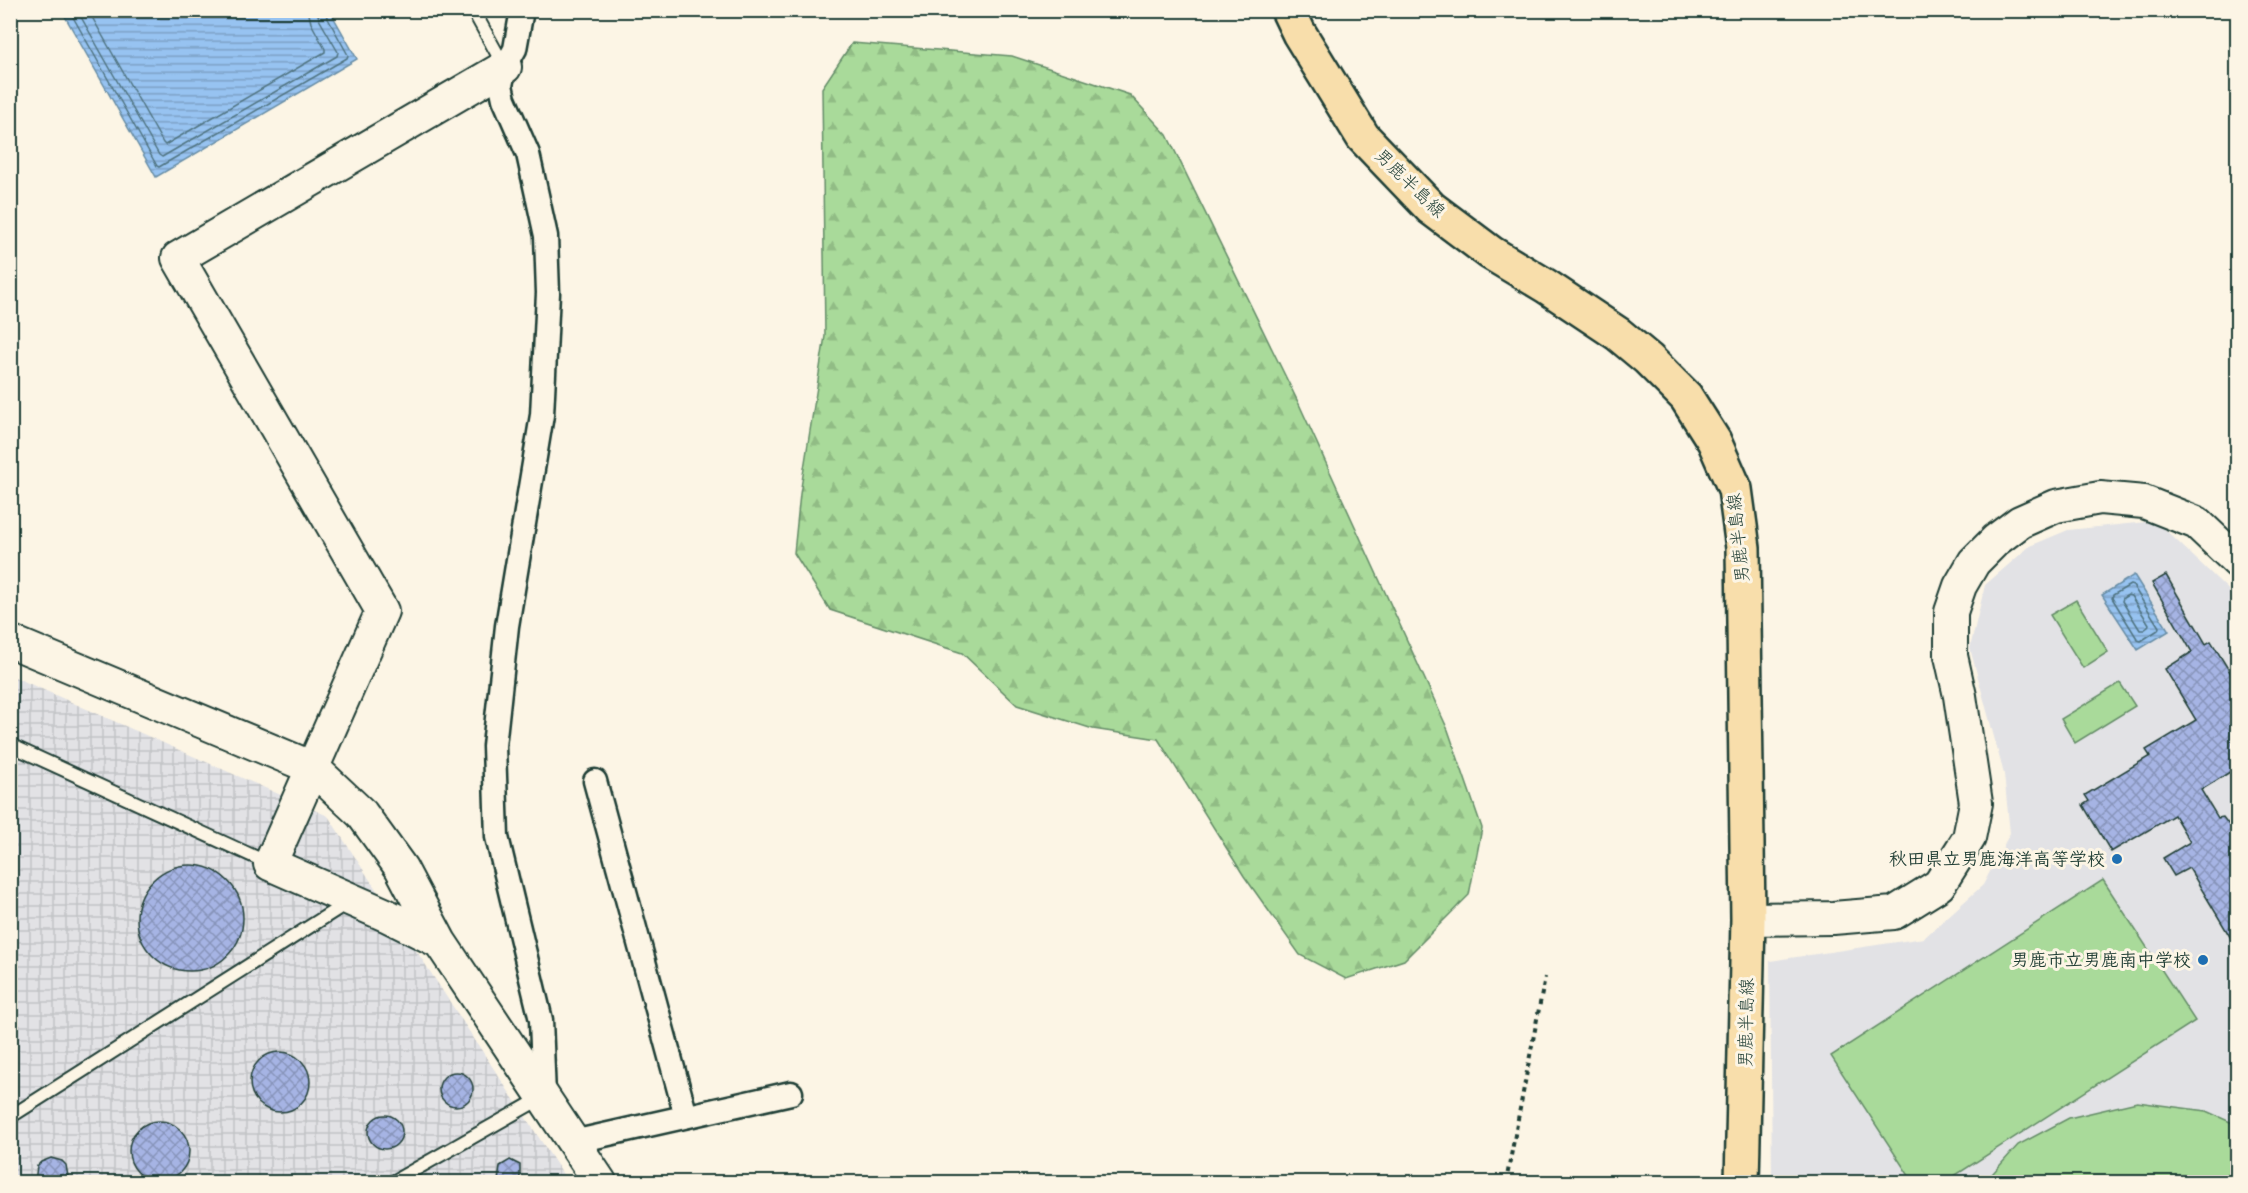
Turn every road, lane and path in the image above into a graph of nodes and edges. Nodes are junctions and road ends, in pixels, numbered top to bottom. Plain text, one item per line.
1 (473, 10) edge
2 (522, 10) edge
3 (1288, 10) edge
4 (505, 68) junction
5 (2238, 562) edge
6 (10, 641) edge
7 (10, 745) edge
8 (313, 768) junction
9 (595, 781) dead end
10 (270, 864) junction
11 (351, 901) junction
12 (1748, 919) junction
13 (440, 942) junction
14 (1545, 976) dead end
15 (790, 1093) dead end
16 (544, 1096) junction
17 (686, 1116) junction
18 (10, 1117) edge
19 (573, 1142) junction
20 (393, 1182) edge
21 (600, 1182) edge
22 (1506, 1182) edge
23 (1742, 1182) edge

1 - 4 lane
2 - 4 street
3 - 12 main road, 男鹿半島線
4 - 8 street
4 - 16 street
5 - 12 street
6 - 8 street
7 - 10 lane
8 - 10 street
8 - 13 street
9 - 17 street
10 - 11 street
11 - 13 street
11 - 18 lane
12 - 23 main road, 男鹿半島線
13 - 16 street
14 - 22 path
15 - 17 street
16 - 19 street
16 - 20 lane
17 - 19 street
19 - 21 street

